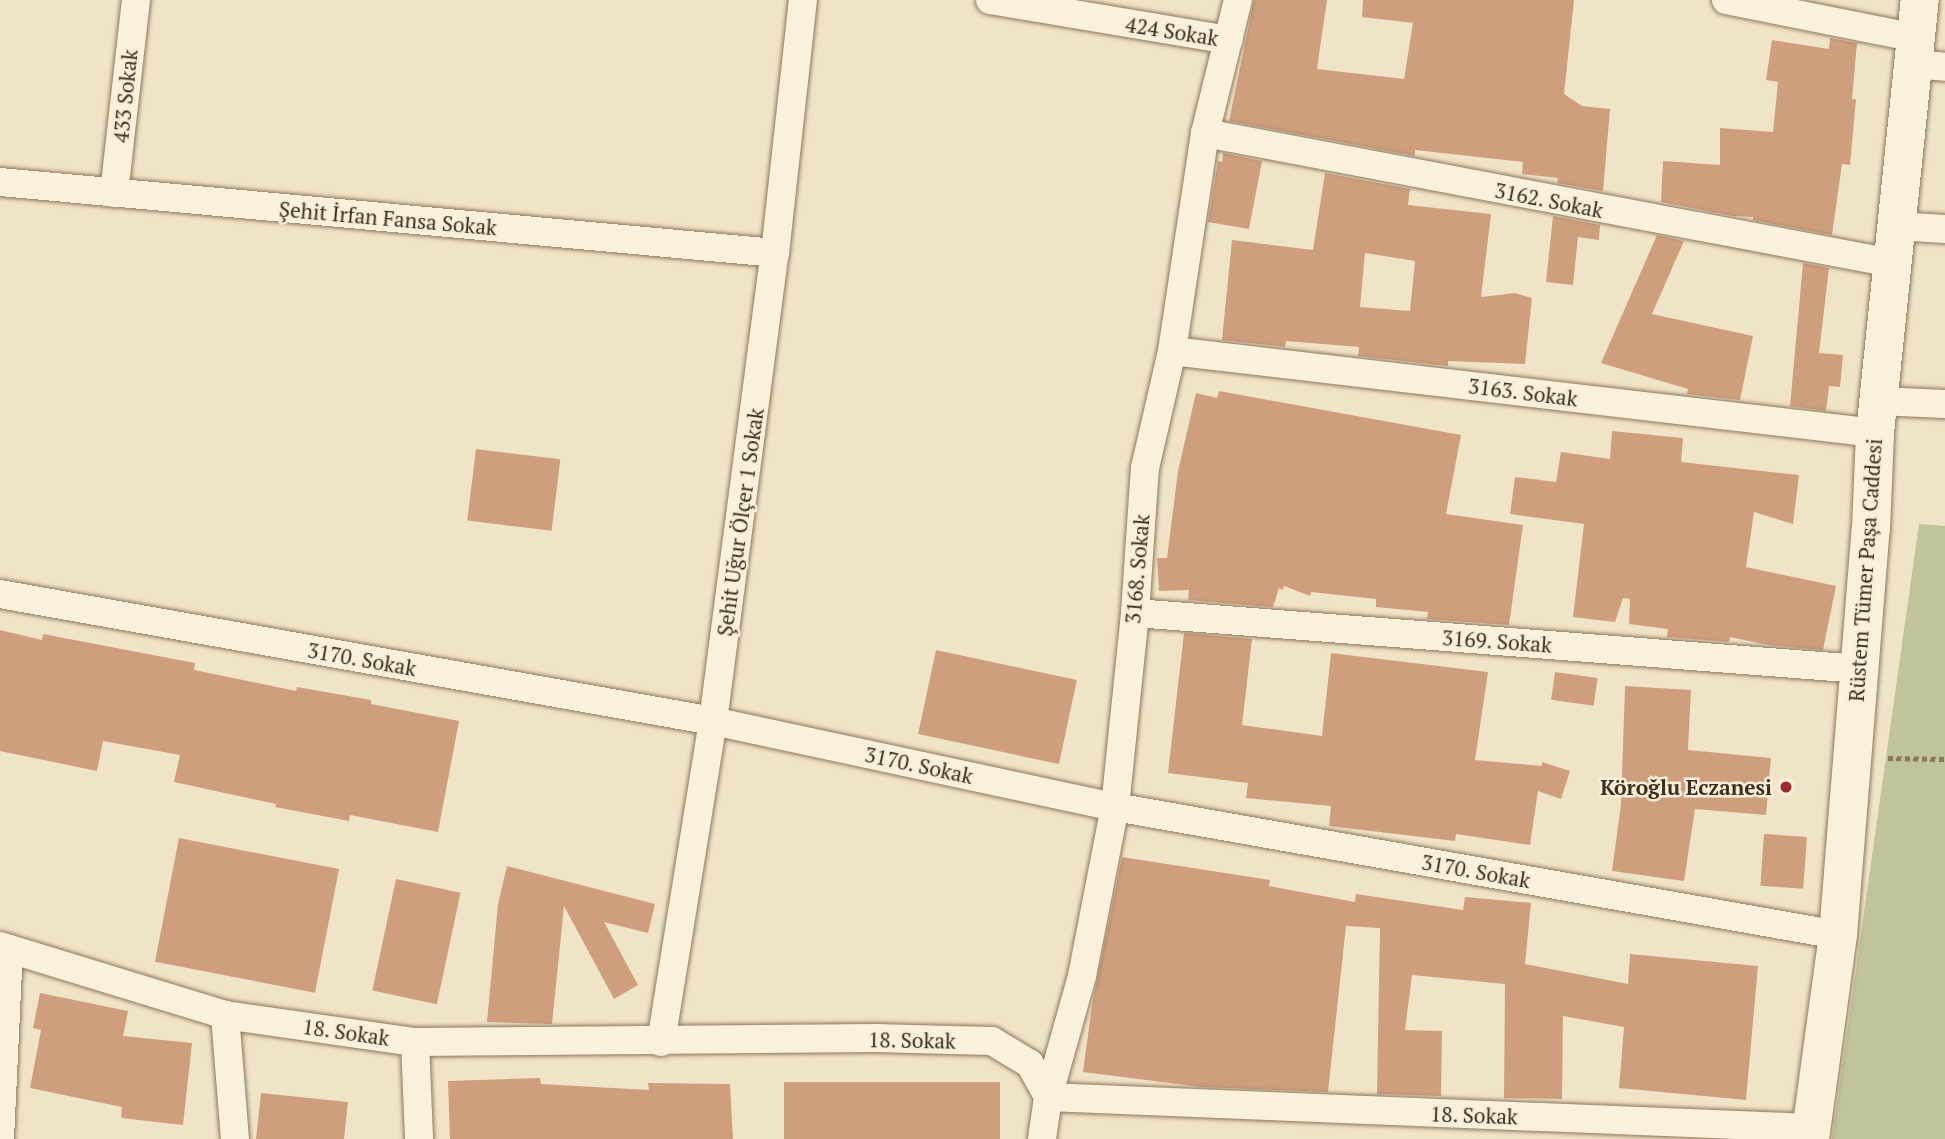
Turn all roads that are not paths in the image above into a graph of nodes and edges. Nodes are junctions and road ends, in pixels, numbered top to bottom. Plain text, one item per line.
1 (136, 0) edge
2 (803, 0) edge
3 (990, 0) edge
4 (1238, 0) edge
5 (1726, 0) edge
6 (1920, 0) edge
7 (1128, 12) edge
8 (1229, 40) junction
9 (1925, 56) edge
10 (1205, 133) junction
11 (0, 182) edge
12 (114, 193) junction
13 (1945, 229) edge
14 (1894, 244) junction
15 (775, 253) junction
16 (1172, 351) junction
17 (1945, 404) edge
18 (1876, 417) junction
19 (0, 594) edge
20 (1135, 612) junction
21 (1859, 668) junction
22 (713, 721) junction
23 (1115, 807) junction
24 (1838, 935) junction
25 (5, 948) edge
26 (225, 1015) junction
27 (415, 1042) junction
28 (661, 1042) junction
29 (1048, 1097) junction
30 (1810, 1134) edge
31 (0, 1139) edge
32 (235, 1139) edge
33 (419, 1139) edge
34 (1042, 1139) edge

1 - 12 street, 433 Sokak
2 - 15 street, Şehit Uğur Ölçer 1 Sokak
3 - 7 street, 424 Sokak
4 - 8 street, 3168. Sokak
5 - 9 street
6 - 9 street, Rüstem Tümer Paşa Caddesi
7 - 8 street, 424 Sokak
8 - 10 street, 3168. Sokak
9 - 14 street, Rüstem Tümer Paşa Caddesi
10 - 14 street, 3162. Sokak
10 - 16 street, 3168. Sokak
11 - 12 street, Şehit İrfan Fansa Sokak
12 - 15 street, Şehit İrfan Fansa Sokak
13 - 14 street, 3162. Sokak
14 - 18 street, Rüstem Tümer Paşa Caddesi
15 - 22 street, Şehit Uğur Ölçer 1 Sokak
16 - 18 street, 3163. Sokak
16 - 20 street, 3168. Sokak
17 - 18 street, 3163. Sokak
18 - 21 street, Rüstem Tümer Paşa Caddesi
19 - 22 street, 3170. Sokak
20 - 21 street, 3169. Sokak
20 - 23 street, 3168. Sokak
21 - 24 street, Rüstem Tümer Paşa Caddesi
22 - 23 street, 3170. Sokak
22 - 28 street, Şehit Uğur Ölçer 1 Sokak
23 - 24 street, 3170. Sokak
23 - 29 street, 3168. Sokak
24 - 30 street, Rüstem Tümer Paşa Caddesi
25 - 26 street, 18. Sokak
25 - 31 street
26 - 27 street, 18. Sokak
26 - 32 street
27 - 28 street, 18. Sokak
27 - 33 street
28 - 29 street, 18. Sokak
29 - 30 street, 18. Sokak
29 - 34 street, 3168. Sokak

